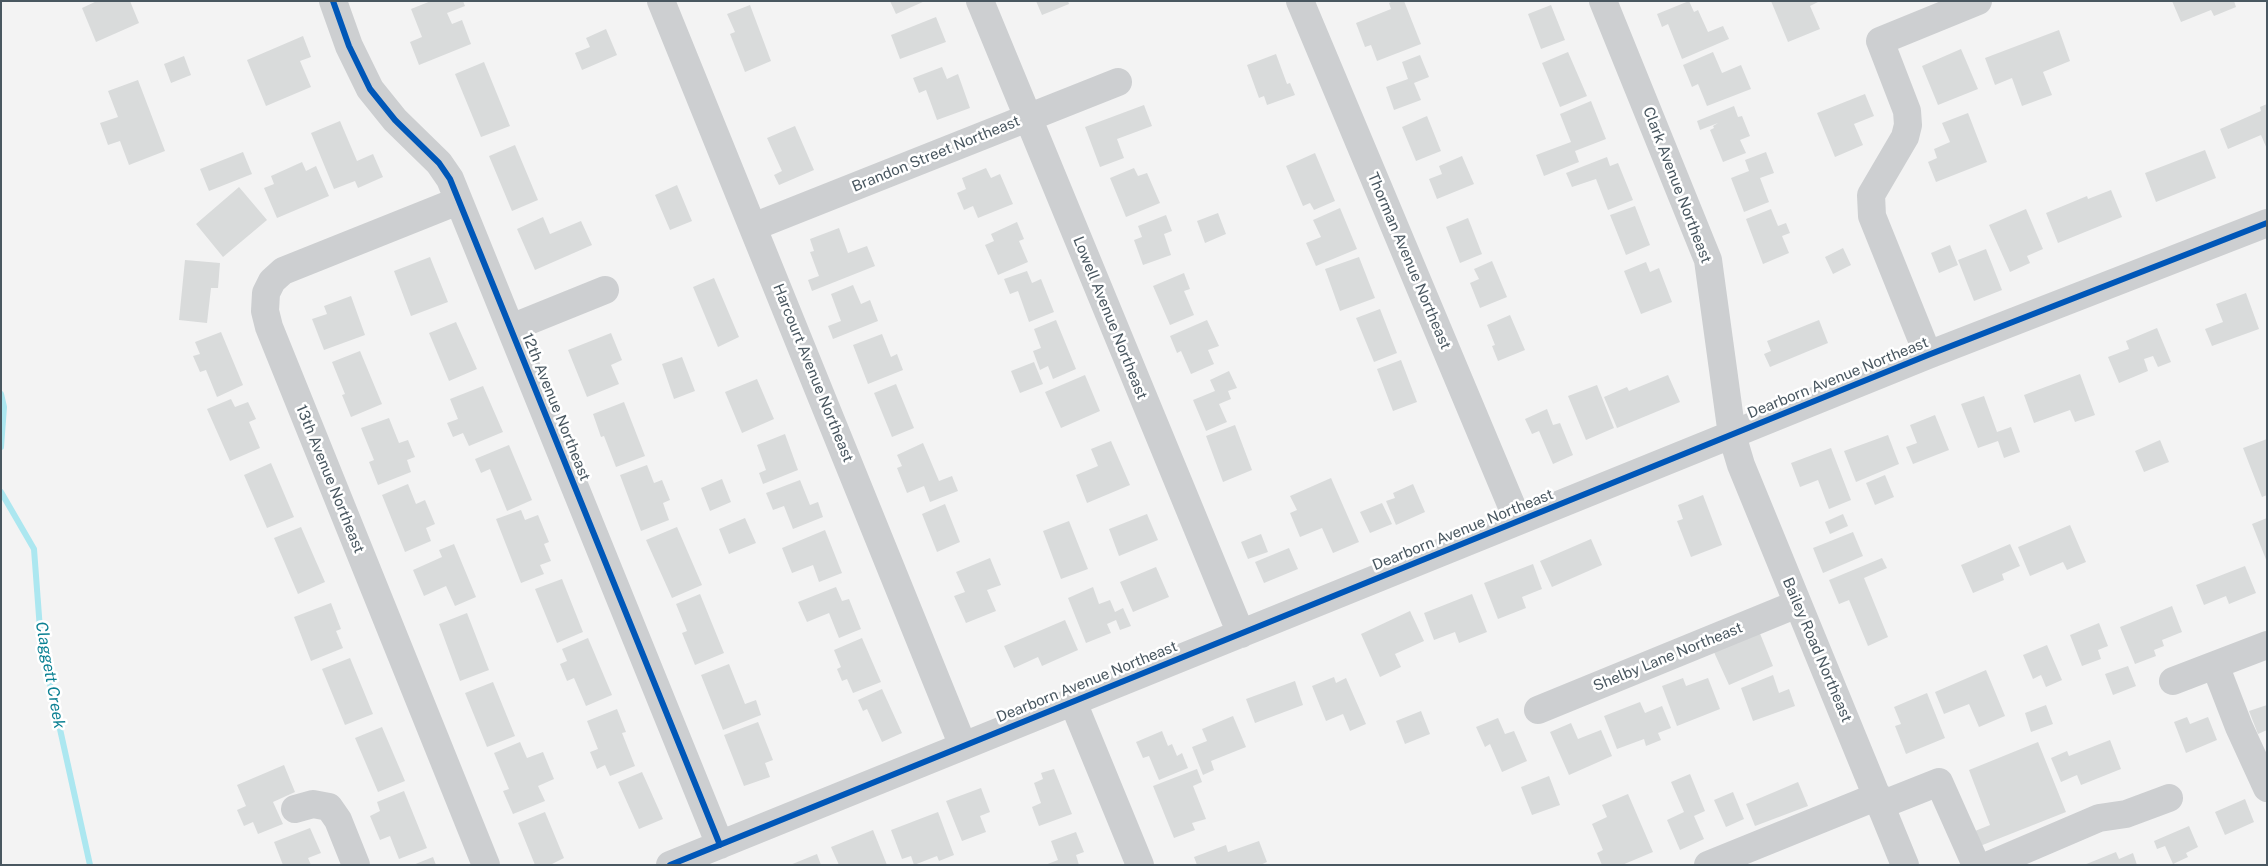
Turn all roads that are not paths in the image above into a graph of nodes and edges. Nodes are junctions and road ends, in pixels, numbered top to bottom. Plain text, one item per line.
1 (333, 1) edge
2 (661, 1) edge
3 (980, 1) edge
4 (1300, 1) edge
5 (1603, 1) edge
6 (1978, 1) edge
7 (1118, 82) dead end
8 (1028, 117) junction
9 (458, 201) junction
10 (2267, 223) edge
11 (753, 226) junction
12 (605, 290) dead end
13 (510, 328) junction
14 (1928, 354) junction
15 (1732, 435) junction
16 (1518, 521) junction
17 (1797, 604) junction
18 (1241, 634) junction
19 (2267, 645) edge
20 (2215, 665) junction
21 (2173, 681) dead end
22 (1073, 702) junction
23 (1538, 710) dead end
24 (963, 746) junction
25 (2267, 788) edge
26 (2169, 798) dead end
27 (1879, 800) junction
28 (295, 809) dead end
29 (720, 845) junction
30 (356, 865) edge
31 (486, 865) edge
32 (670, 865) edge
33 (1140, 865) edge
34 (1708, 865) edge
35 (1905, 865) edge
36 (1976, 865) edge
37 (1990, 865) edge

1 - 9 street, 12th Avenue Northeast
2 - 11 street, Harcourt Avenue Northeast
3 - 8 street, Lowell Avenue Northeast
4 - 16 street, Thorman Avenue Northeast
5 - 15 street, Clark Avenue Northeast
6 - 14 street
7 - 8 street, Brandon Street Northeast
8 - 11 street, Brandon Street Northeast
8 - 18 street, Lowell Avenue Northeast
9 - 13 street, 12th Avenue Northeast
9 - 31 street, 13th Avenue Northeast
10 - 14 street, Dearborn Avenue Northeast
11 - 24 street, Harcourt Avenue Northeast
12 - 13 street
13 - 29 street, 12th Avenue Northeast
14 - 15 street, Dearborn Avenue Northeast
15 - 16 street, Dearborn Avenue Northeast
15 - 17 street, Bailey Road Northeast
16 - 18 street, Dearborn Avenue Northeast
17 - 23 street, Shelby Lane Northeast
17 - 27 street, Bailey Road Northeast
18 - 22 street, Dearborn Avenue Northeast
19 - 20 street
20 - 21 street
20 - 25 street
22 - 24 street, Dearborn Avenue Northeast
22 - 33 street
24 - 29 street, Dearborn Avenue Northeast
26 - 37 street
27 - 34 street
27 - 35 street, Bailey Road Northeast
27 - 36 street
28 - 30 street
29 - 32 street, Dearborn Avenue Northeast

